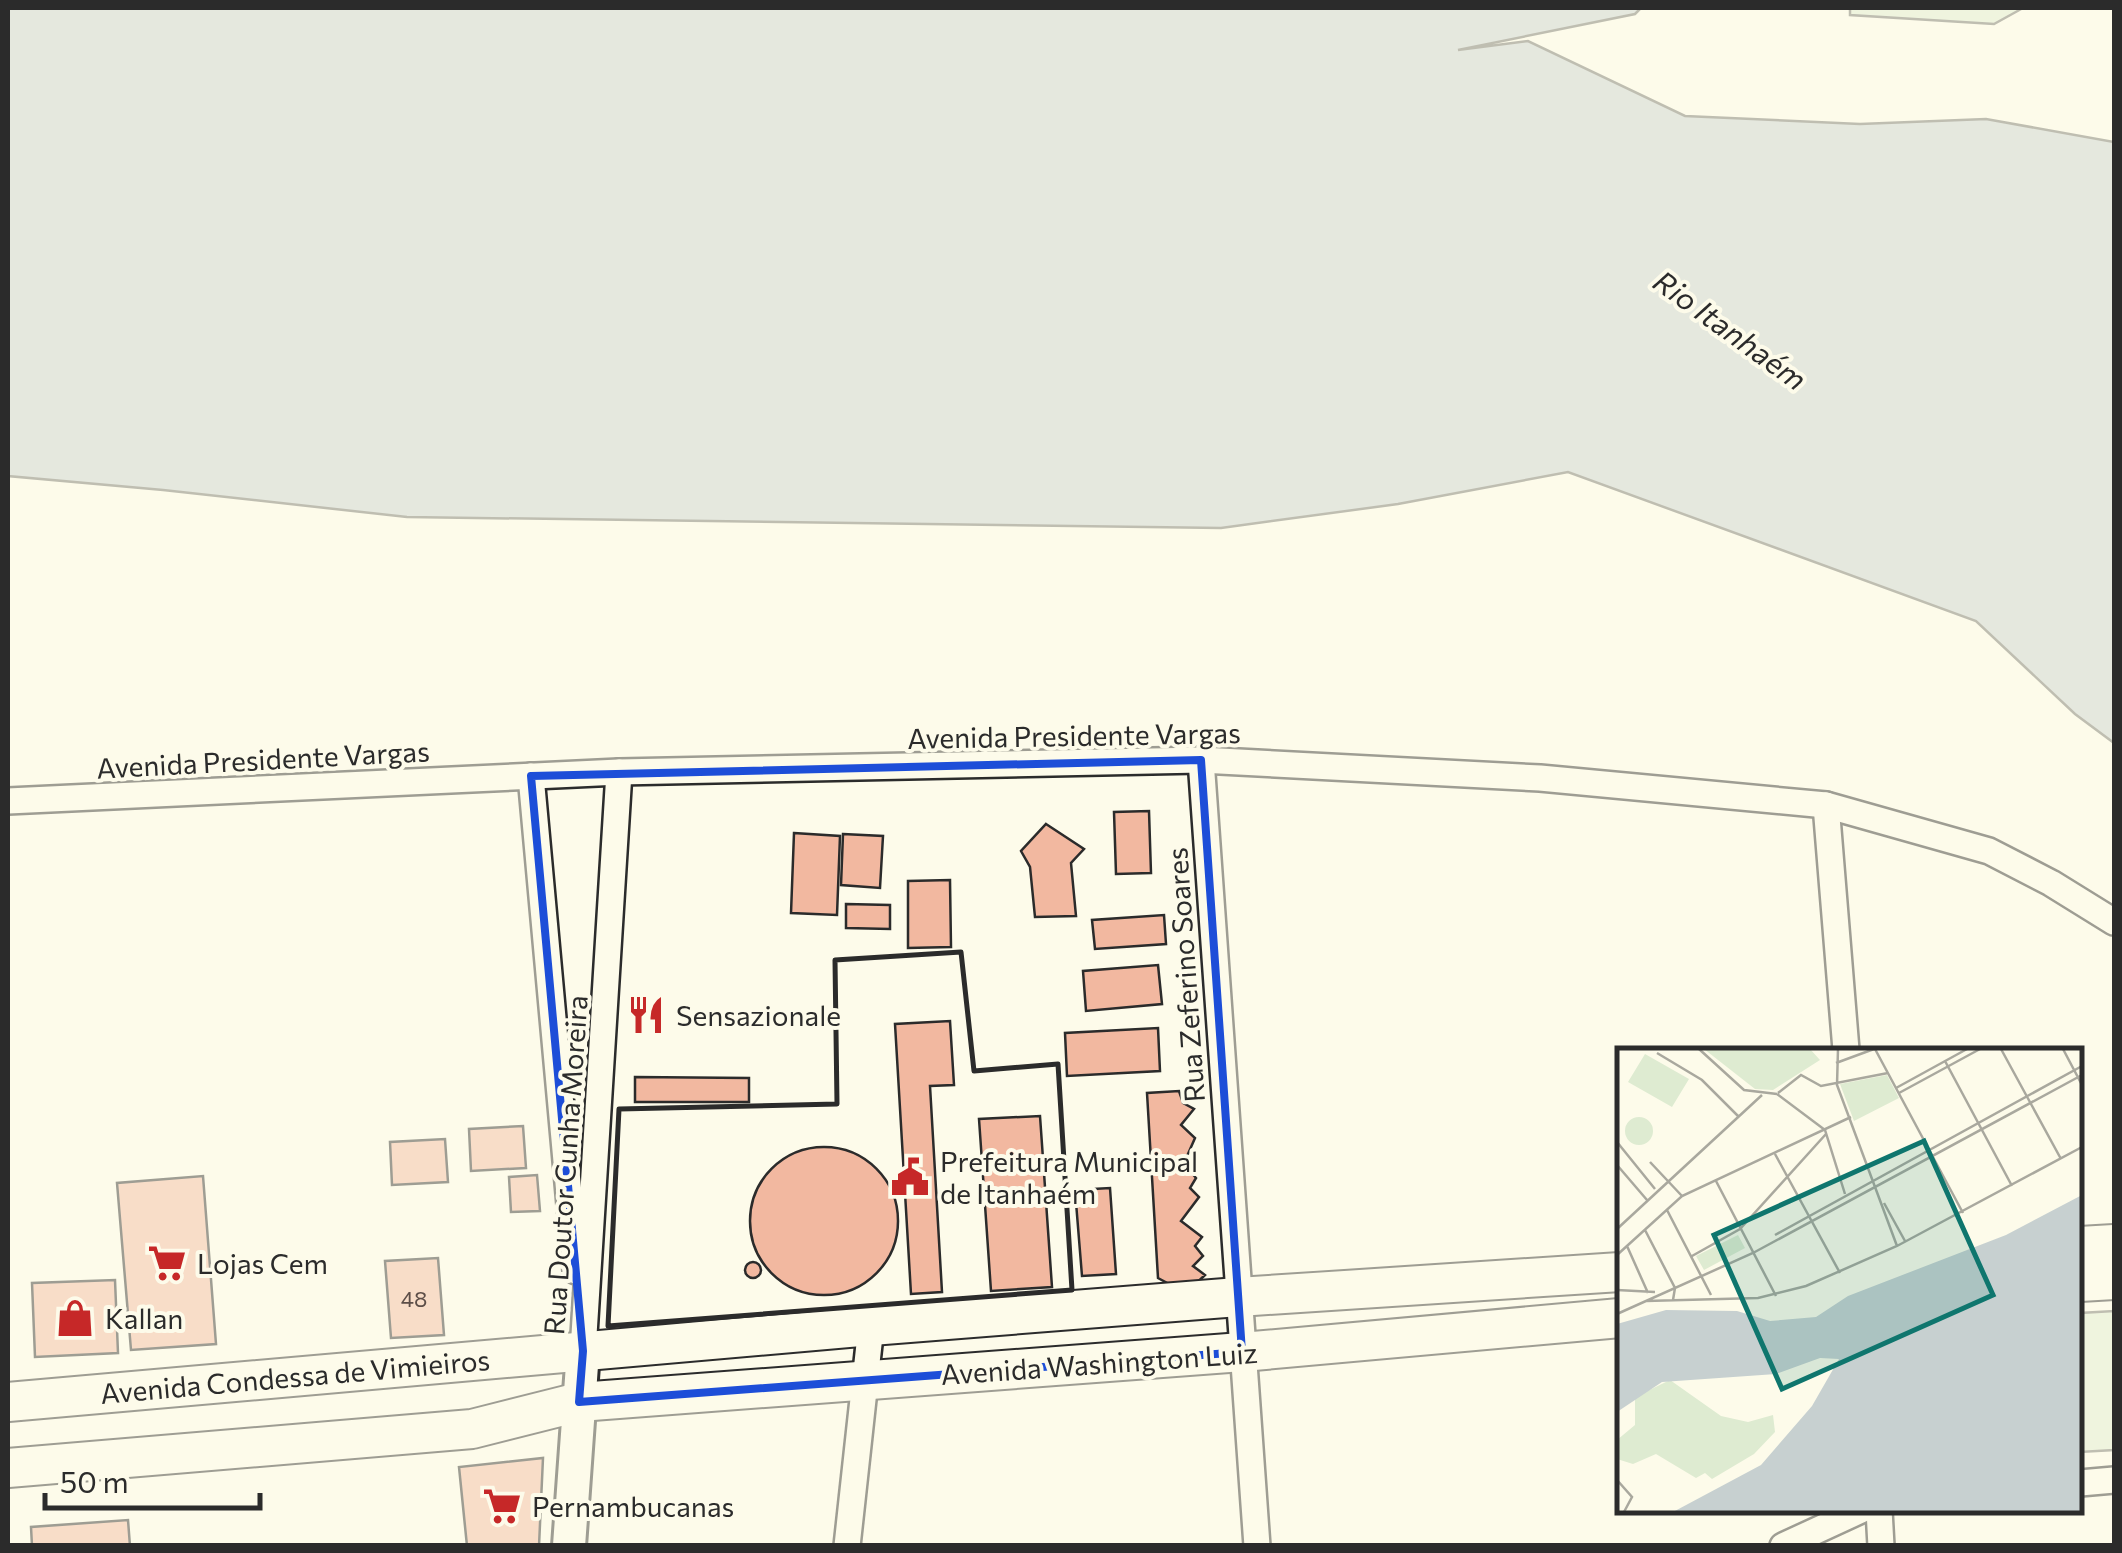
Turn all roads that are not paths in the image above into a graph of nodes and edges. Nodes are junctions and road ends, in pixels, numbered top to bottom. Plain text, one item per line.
1 (1201, 760) junction
2 (619, 772) junction
3 (531, 776) junction
4 (8, 801) edge
5 (1826, 805) junction
6 (2114, 922) edge
7 (1846, 1048) edge
8 (2114, 1244) edge
9 (2082, 1246) edge
10 (1617, 1272) edge
11 (2114, 1280) edge
12 (2082, 1282) edge
13 (1238, 1298) junction
14 (1617, 1318) edge
15 (871, 1326) junction
16 (584, 1351) junction
17 (1242, 1352) junction
18 (865, 1381) junction
19 (8, 1402) edge
20 (579, 1402) junction
21 (8, 1468) edge
22 (2114, 1480) edge
23 (2082, 1483) edge
24 (1854, 1513) edge
25 (1879, 1513) edge
26 (569, 1546) edge
27 (847, 1546) edge
28 (1257, 1546) edge
29 (1783, 1546) edge
30 (1881, 1546) edge

1 - 2 street, Avenida Presidente Vargas
1 - 5 street, Avenida Presidente Vargas
1 - 13 street, Rua Zeferino Soares
2 - 3 street, Avenida Presidente Vargas
2 - 16 street, Rua Doutor Cunha Moreira
3 - 4 street, Avenida Presidente Vargas
3 - 16 street, Rua Doutor Cunha Moreira
5 - 6 street, Avenida Presidente Vargas
5 - 7 street
8 - 9 main road
10 - 13 main road, Avenida Washington Luiz
11 - 12 main road
13 - 15 main road, Avenida Washington Luiz
13 - 17 street, Rua Zeferino Soares
14 - 17 main road, Avenida Washington Luiz
15 - 16 main road, Avenida Washington Luiz
15 - 18 street
16 - 19 main road, Avenida Condessa de Vimieiros
16 - 20 street
17 - 18 main road, Avenida Washington Luiz
17 - 28 street, Rua Zeferino Soares
18 - 20 main road, Avenida Washington Luiz
18 - 27 street
20 - 21 main road
20 - 26 street
22 - 23 street
24 - 29 street
25 - 30 street

